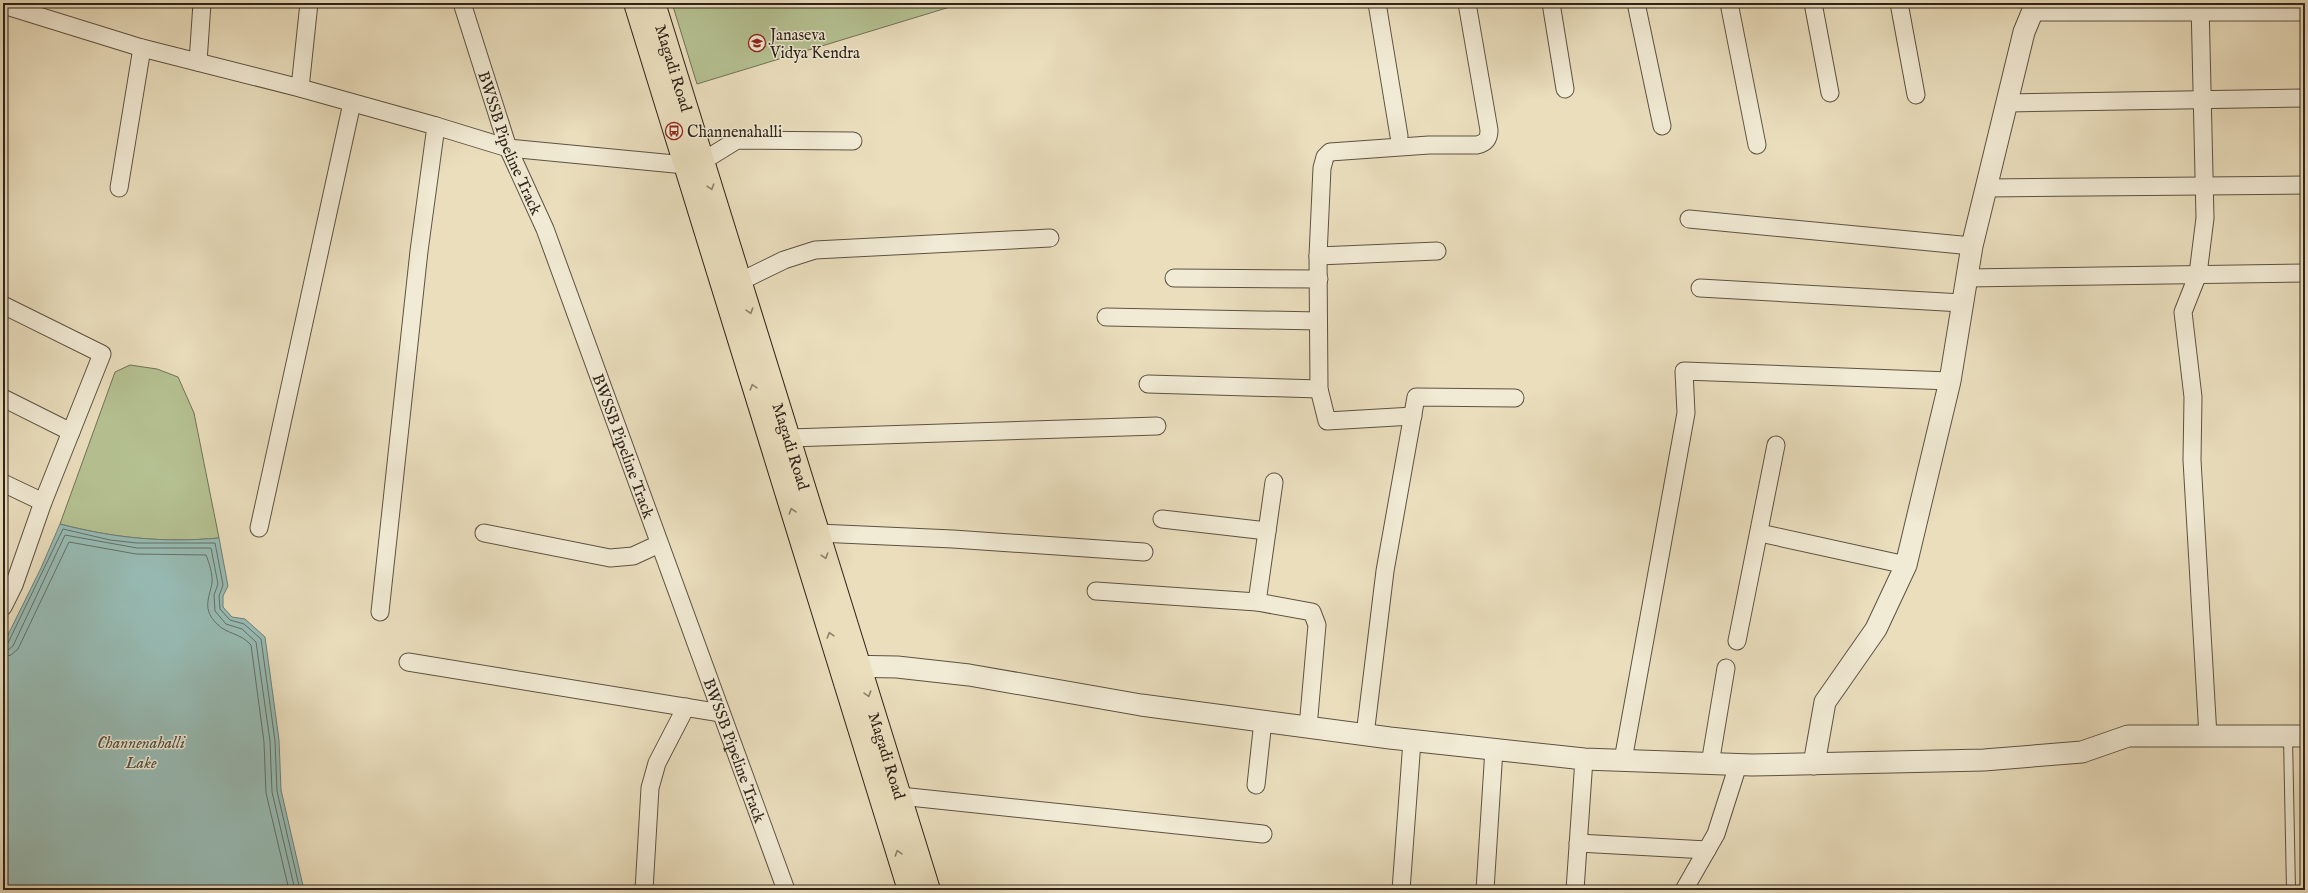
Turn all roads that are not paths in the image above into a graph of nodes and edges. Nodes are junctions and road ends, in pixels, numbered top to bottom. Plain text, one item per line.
1 (202, 3) edge
2 (309, 3) edge
3 (462, 3) edge
4 (635, 3) edge
5 (654, 3) edge
6 (1377, 3) edge
7 (1467, 3) edge
8 (1551, 3) edge
9 (1636, 3) edge
10 (1729, 3) edge
11 (1813, 3) edge
12 (1899, 3) edge
13 (3, 4) edge
14 (2034, 7) edge
15 (2200, 7) edge
16 (2305, 12) edge
17 (142, 48) junction
18 (198, 62) junction
19 (300, 88) junction
20 (1565, 89) dead end
21 (1830, 93) dead end
22 (1916, 95) dead end
23 (2305, 98) edge
24 (2202, 101) junction
25 (352, 103) junction
26 (2008, 103) junction
27 (436, 126) junction
28 (1662, 126) dead end
29 (1399, 136) dead end
30 (853, 141) dead end
31 (1757, 145) dead end
32 (508, 148) junction
33 (694, 163) junction
34 (2305, 185) edge
35 (2204, 187) junction
36 (119, 188) dead end
37 (1987, 188) junction
38 (1689, 219) dead end
39 (1050, 238) dead end
40 (1972, 246) junction
41 (1437, 251) dead end
42 (1318, 256) junction
43 (2305, 273) edge
44 (2198, 274) junction
45 (1174, 278) dead end
46 (1966, 278) junction
47 (1319, 279) junction
48 (741, 281) junction
49 (1700, 288) dead end
50 (1962, 303) junction
51 (3, 305) edge
52 (1106, 317) dead end
53 (1318, 321) junction
54 (1950, 380) junction
55 (1148, 384) dead end
56 (1319, 389) junction
57 (3, 398) edge
58 (1515, 398) dead end
59 (1413, 416) junction
60 (1158, 426) dead end
61 (71, 432) junction
62 (790, 438) junction
63 (1776, 445) dead end
64 (1274, 482) dead end
65 (3, 483) edge
66 (43, 502) junction
67 (1162, 519) dead end
68 (259, 528) dead end
69 (1267, 531) junction
70 (484, 533) dead end
71 (818, 533) junction
72 (1760, 533) junction
73 (659, 544) junction
74 (1144, 552) dead end
75 (1906, 565) junction
76 (9, 582) edge
77 (1096, 591) dead end
78 (1257, 602) junction
79 (3, 607) edge
80 (380, 612) dead end
81 (1737, 641) dead end
82 (408, 662) dead end
83 (849, 665) junction
84 (1726, 668) dead end
85 (686, 707) junction
86 (721, 713) junction
87 (1263, 721) junction
88 (1308, 728) junction
89 (1365, 735) junction
90 (2208, 736) junction
91 (2296, 736) edge
92 (1412, 740) junction
93 (1494, 749) junction
94 (1584, 759) junction
95 (1622, 760) junction
96 (1710, 764) junction
97 (1814, 764) junction
98 (1738, 765) junction
99 (1256, 786) dead end
100 (900, 796) junction
101 (1263, 834) dead end
102 (1578, 843) junction
103 (1707, 850) junction
104 (644, 890) edge
105 (786, 890) edge
106 (909, 890) edge
107 (930, 890) edge
108 (1401, 890) edge
109 (1485, 890) edge
110 (1575, 890) edge
111 (1684, 890) edge
112 (2291, 890) edge

1 - 18 street
2 - 19 street
3 - 32 street, BWSSB Pipeline Track
4 - 33 main road, Magadi Road
5 - 33 main road, Magadi Road
6 - 29 street
7 - 42 street
8 - 20 street
9 - 28 street
10 - 31 street
11 - 21 street
12 - 22 street
13 - 17 street
14 - 15 street
14 - 26 street
15 - 16 street
15 - 24 street
17 - 18 street
17 - 36 street
18 - 19 street
19 - 25 street
23 - 24 street
24 - 26 street
24 - 35 street
25 - 27 street
25 - 68 street
26 - 37 street
27 - 32 street
27 - 80 street
30 - 33 street
32 - 33 street
32 - 73 street, BWSSB Pipeline Track
33 -> 48 main road, Magadi Road
83 -> 33 main road, Magadi Road
34 - 35 street
35 - 37 street
35 - 44 street
37 - 40 street
38 - 40 street
39 - 48 street
40 - 46 street
41 - 42 street
42 - 47 street
43 - 44 street
44 - 46 street
44 - 90 street
45 - 47 street
46 - 50 street
47 - 53 street
48 -> 62 main road, Magadi Road
49 - 50 street
50 - 54 street
51 - 61 street
52 - 53 street
53 - 56 street
54 - 75 street
54 - 95 street
55 - 56 street
56 - 59 street
57 - 61 street
58 - 59 street
59 - 89 street
60 - 62 street
61 - 66 street
62 - 71 main road, Magadi Road
63 - 72 street
64 - 69 street
65 - 66 street
66 - 76 street
67 - 69 street
69 - 78 street
70 - 73 street
71 - 74 street
71 -> 83 main road, Magadi Road
72 - 75 street
72 - 81 street
73 - 86 street, BWSSB Pipeline Track
75 - 97 street
76 - 79 street
77 - 78 street
78 - 88 street
82 - 85 street
83 - 87 street
83 -> 100 main road, Magadi Road
106 -> 83 main road, Magadi Road
84 - 96 street
85 - 86 street
85 - 104 street
86 - 105 street, BWSSB Pipeline Track
87 - 88 street
87 - 99 street
88 - 89 street
89 - 92 street
90 - 91 street
90 - 97 street
91 - 112 lane
92 - 93 street
92 - 108 street
93 - 94 street
93 - 109 street
94 - 95 street
94 - 102 street
95 - 96 street
96 - 98 street
97 - 98 street
98 - 103 street
100 - 101 street
100 - 107 main road, Magadi Road
102 - 103 street
102 - 110 street
103 - 111 street

